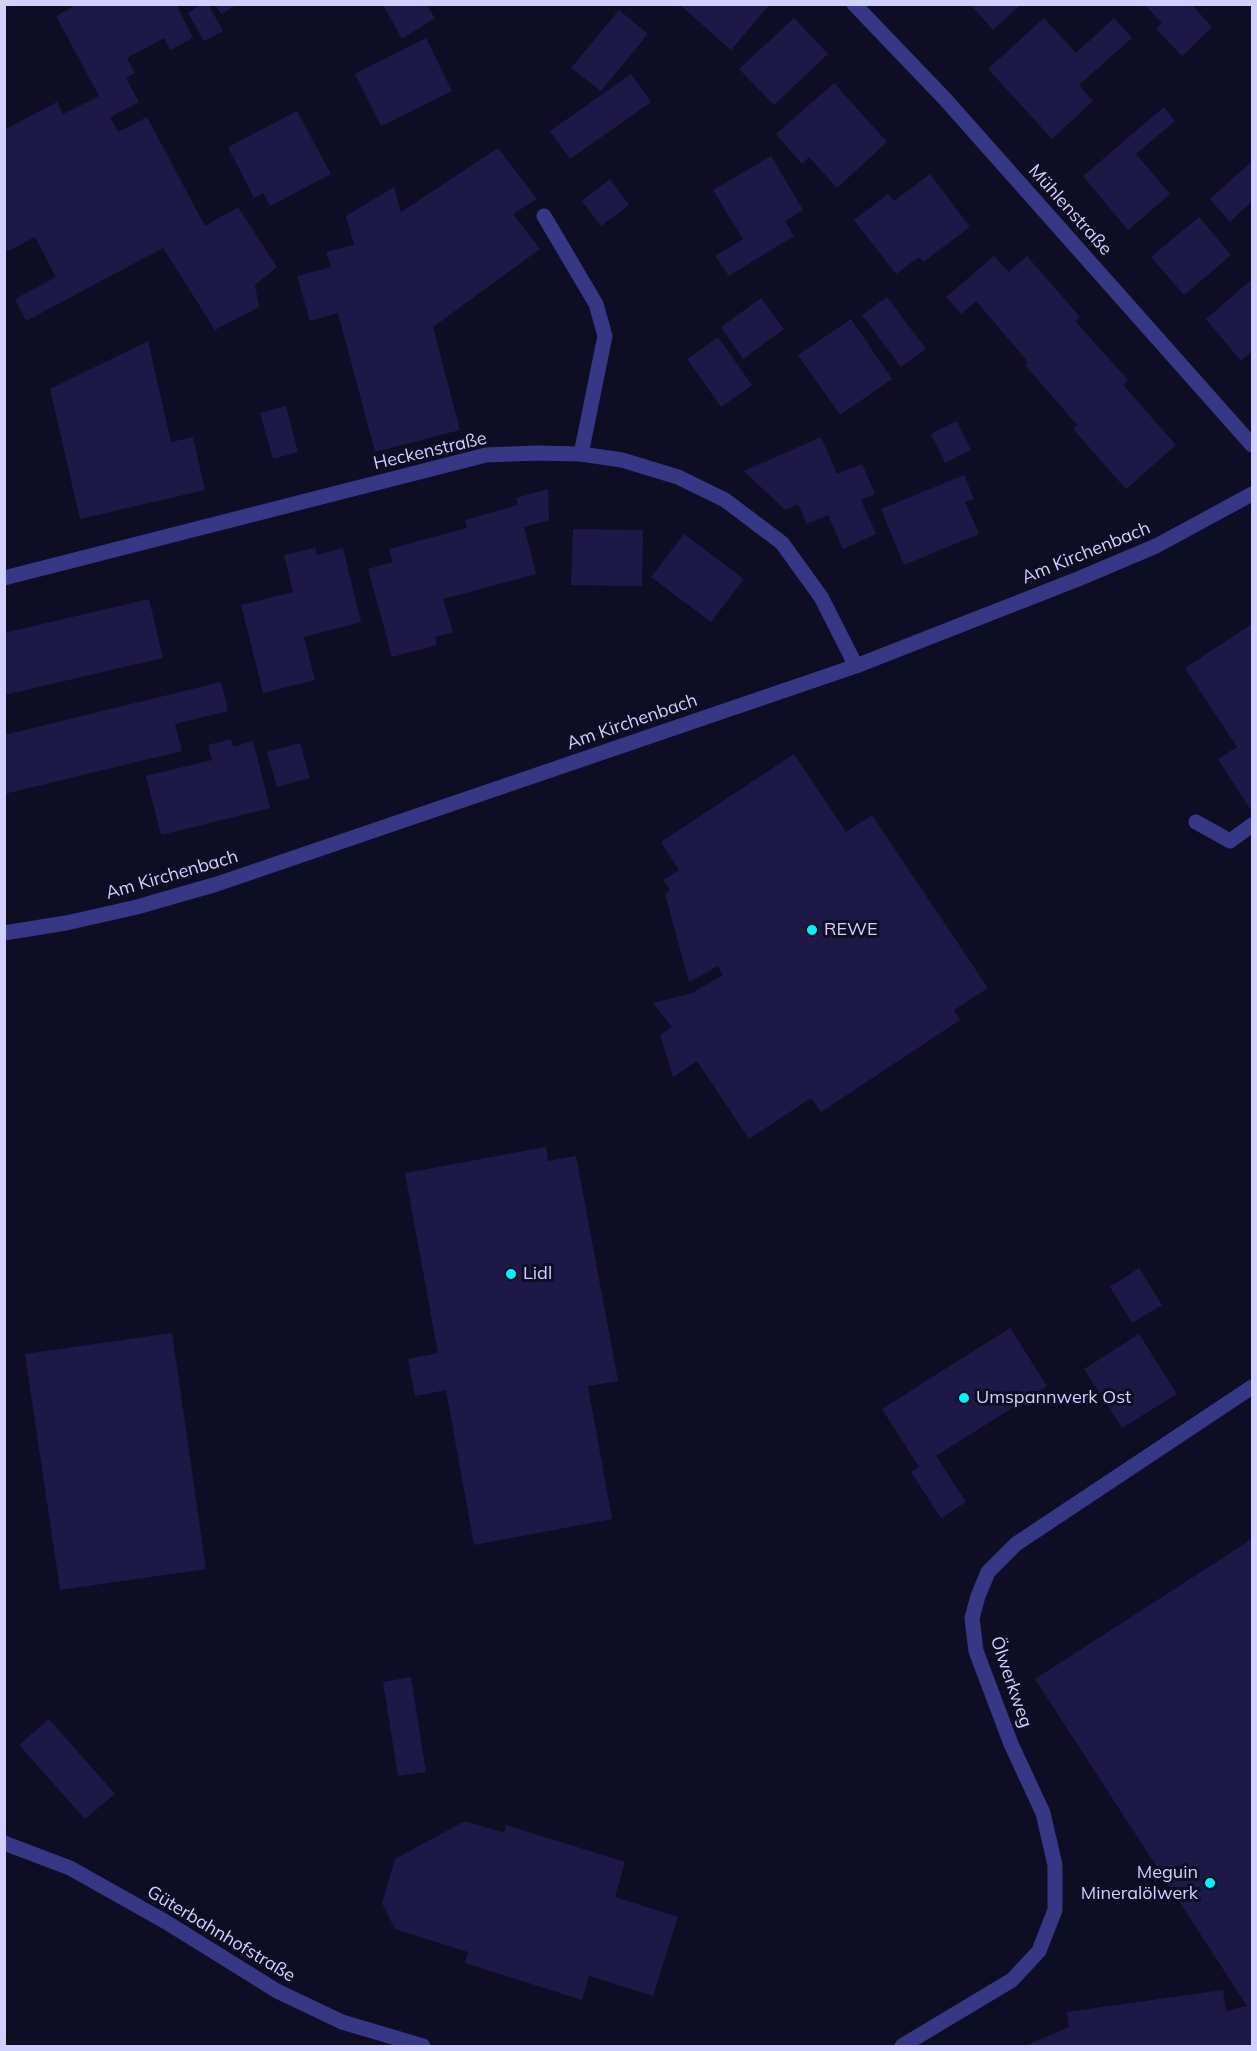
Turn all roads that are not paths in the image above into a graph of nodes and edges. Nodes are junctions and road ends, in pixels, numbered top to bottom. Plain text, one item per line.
1 (854, 4) edge
2 (544, 216) dead end
3 (1252, 445) edge
4 (581, 454) junction
5 (1252, 494) edge
6 (4, 578) edge
7 (856, 666) junction
8 (1196, 822) dead end
9 (1252, 825) edge
10 (4, 933) edge
11 (1252, 1387) edge
12 (4, 1844) edge
13 (423, 2046) edge
14 (902, 2046) edge

1 - 3 street, Mühlenstraße
2 - 4 street
4 - 6 street, Heckenstraße
4 - 7 street, Heckenstraße
5 - 7 street, Am Kirchenbach
7 - 10 street, Am Kirchenbach
8 - 9 street
11 - 14 street, Ölwerkweg
12 - 13 street, Güterbahnhofstraße

